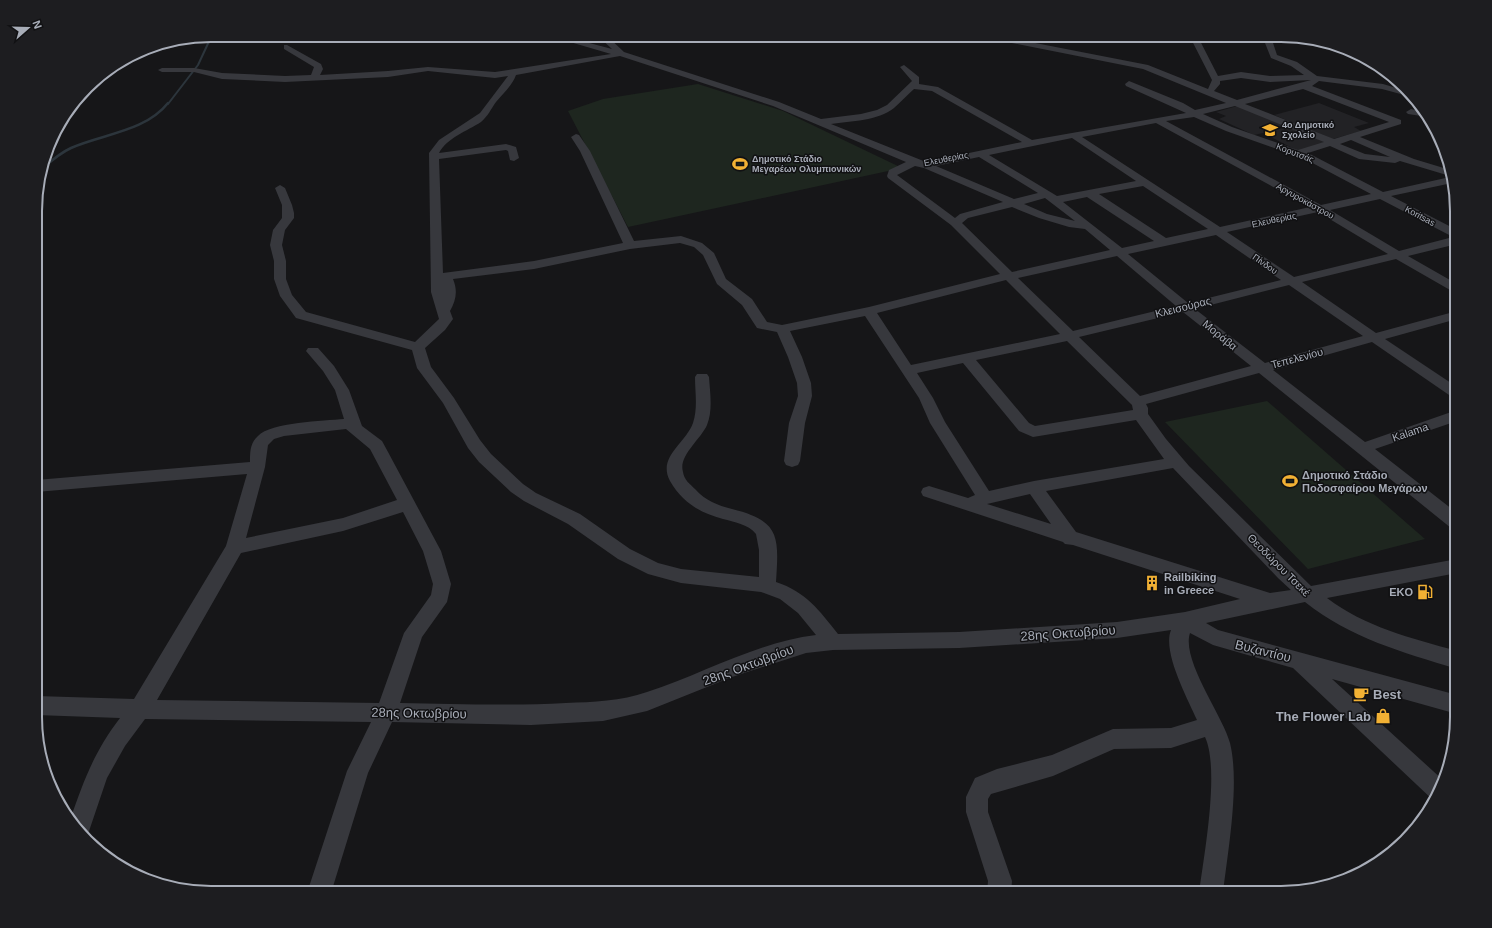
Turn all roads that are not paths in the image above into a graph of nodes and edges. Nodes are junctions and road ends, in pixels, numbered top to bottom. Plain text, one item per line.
1 (577, 42) edge
2 (609, 42) edge
3 (1017, 42) edge
4 (1196, 42) edge
5 (1269, 44) dead end
6 (287, 47) dead end
7 (622, 54) junction
8 (303, 64) junction
9 (904, 67) dead end
10 (162, 70) dead end
11 (513, 73) junction
12 (314, 78) junction
13 (1315, 78) junction
14 (285, 79) junction
15 (1215, 79) junction
16 (1129, 84) dead end
17 (914, 86) junction
18 (1304, 86) junction
19 (1403, 93) edge
20 (1213, 94) junction
21 (1237, 103) junction
22 (1411, 112) dead end
23 (1196, 114) junction
24 (1419, 114) edge
25 (1153, 120) junction
26 (821, 122) junction
27 (1073, 135) junction
28 (576, 137) dead end
29 (1353, 137) junction
30 (1031, 143) junction
31 (1334, 144) junction
32 (979, 153) junction
33 (1298, 154) junction
34 (434, 157) junction
35 (514, 158) dead end
36 (1411, 162) junction
37 (913, 163) junction
38 (926, 165) junction
39 (1445, 172) edge
40 (1448, 181) edge
41 (1145, 182) junction
42 (280, 188) dead end
43 (1089, 193) junction
44 (1383, 196) junction
45 (1051, 197) junction
46 (1013, 204) junction
47 (1321, 209) junction
48 (955, 223) junction
49 (1088, 226) junction
50 (1450, 231) edge
51 (1218, 232) junction
52 (1450, 242) edge
53 (1165, 244) junction
54 (630, 245) junction
55 (1119, 252) junction
56 (1396, 254) junction
57 (1009, 276) junction
58 (441, 278) junction
59 (1289, 280) junction
60 (1450, 286) edge
61 (1184, 306) junction
62 (869, 311) junction
63 (1450, 317) edge
64 (782, 329) junction
65 (1069, 336) junction
66 (1374, 338) junction
67 (418, 348) junction
68 (313, 351) dead end
69 (966, 357) junction
70 (1261, 368) junction
71 (908, 370) junction
72 (702, 377) dead end
73 (1450, 389) edge
74 (1139, 408) junction
75 (1450, 417) edge
76 (354, 426) junction
77 (1363, 448) junction
78 (792, 461) dead end
79 (1177, 462) junction
80 (257, 467) junction
81 (42, 485) edge
82 (1034, 487) junction
83 (929, 492) dead end
84 (985, 498) junction
85 (407, 503) junction
86 (963, 503) junction
87 (1450, 517) edge
88 (1071, 539) junction
89 (235, 547) junction
90 (1450, 567) edge
91 (767, 587) junction
92 (1307, 595) junction
93 (1272, 602) junction
94 (1185, 620) junction
95 (833, 642) junction
96 (1450, 658) edge
97 (1298, 659) junction
98 (1450, 703) edge
99 (42, 705) edge
100 (140, 709) junction
101 (386, 713) junction
102 (1211, 725) junction
103 (1435, 788) edge
104 (81, 824) edge
105 (321, 886) edge
106 (999, 886) edge
107 (1212, 886) edge

1 - 7 street, Ελευθερίας
2 - 7 street
3 - 20 street
4 - 15 street
5 - 13 street
6 - 8 street
7 - 11 street
7 - 26 street, Ελευθερίας
8 - 12 street
8 - 14 street
9 - 17 street
10 - 14 street
11 - 12 street
11 - 34 street
12 - 14 street
13 - 15 street
13 - 18 street
13 - 19 street
15 - 20 street
16 - 23 street, Κορυτσάς
17 - 26 street
17 - 30 street
18 - 21 street
18 - 29 street
20 - 21 street
21 - 23 street
21 - 31 street
22 - 24 street
23 - 25 street
23 - 33 street, Κορυτσάς
25 - 27 street, Ελευθερίας
25 - 47 street, Αργυροκάστρου
26 - 37 street, Ελευθερίας
27 - 30 street, Ελευθερίας
27 - 41 street, Πίνδου
28 - 54 street
29 - 31 street
29 - 36 street
30 - 32 street, Ελευθερίας
31 - 33 street
31 - 36 street
32 - 38 street, Ελευθερίας
32 - 45 street, Μοράβα
33 - 44 street, Κορυτσάς
34 - 35 street
34 - 58 street
36 - 39 street
37 - 38 street, Ελευθερίας
37 - 48 street, Θεοδώρου Τσεκέ
38 - 46 street
40 - 44 street, Ελευθερίας
41 - 43 street
41 - 51 street, Πίνδου
42 - 67 street
43 - 45 street
43 - 53 street
44 - 47 street, Ελευθερίας
44 - 50 street, Koritsas
45 - 46 street
45 - 49 street, Μοράβα
46 - 48 street
46 - 49 street
47 - 51 street, Ελευθερίας
47 - 56 street, Αργυροκάστρου
48 - 57 street, Θεοδώρου Τσεκέ
49 - 55 street, Μοράβα
51 - 53 street, Ελευθερίας
51 - 59 street, Πίνδου
52 - 56 street, Κλεισούρας
53 - 55 street, Ελευθερίας
54 - 58 street
54 - 64 street
55 - 57 street, Ελευθερίας
55 - 61 street, Μοράβα
56 - 59 street, Κλεισούρας
56 - 60 street, Αργυροκάστρου
57 - 62 street, Ελευθερίας
57 - 65 street, Θεοδώρου Τσεκέ
58 - 67 street
59 - 61 street, Κλεισούρας
59 - 66 street, Πίνδου
61 - 65 street, Κλεισούρας
61 - 70 street, Μοράβα
62 - 64 street, Ελευθερίας
62 - 71 street
63 - 66 street, Τεπελενίου
64 - 78 street
65 - 69 street, Κλεισούρας
65 - 74 street, Θεοδώρου Τσεκέ
66 - 70 street, Τεπελενίου
66 - 73 street, Πίνδου
67 - 91 street
68 - 76 street
69 - 71 street, Κλεισούρας
69 - 74 street, Τεπελενίου
70 - 74 street, Τεπελενίου
70 - 77 street, Μοράβα
71 - 84 street
72 - 91 street
74 - 79 street, Θεοδώρου Τσεκέ
75 - 77 street, Kalama
76 - 80 street
76 - 85 street
77 - 87 street, Μοράβα
79 - 82 street
79 - 92 street, Θεοδώρου Τσεκέ
80 - 81 street
80 - 89 street
82 - 84 street
82 - 88 street
83 - 86 street
84 - 86 street
85 - 89 street
85 - 101 street
86 - 88 street
88 - 93 street
89 - 100 street
90 - 92 street, 28ης Οκτωβρίου
91 - 95 street
92 - 93 street, 28ης Οκτωβρίου
92 - 96 street, Θεοδώρου Τσεκέ
93 - 94 street, 28ης Οκτωβρίου
94 - 95 street, 28ης Οκτωβρίου
94 - 97 street, Βυζαντίου
94 - 102 street
95 - 101 street, 28ης Οκτωβρίου
97 - 98 street
97 - 103 street, Βυζαντίου
99 - 100 street, 28ης Οκτωβρίου
100 - 101 street, 28ης Οκτωβρίου
100 - 104 street
101 - 105 street
102 - 106 street
102 - 107 street

